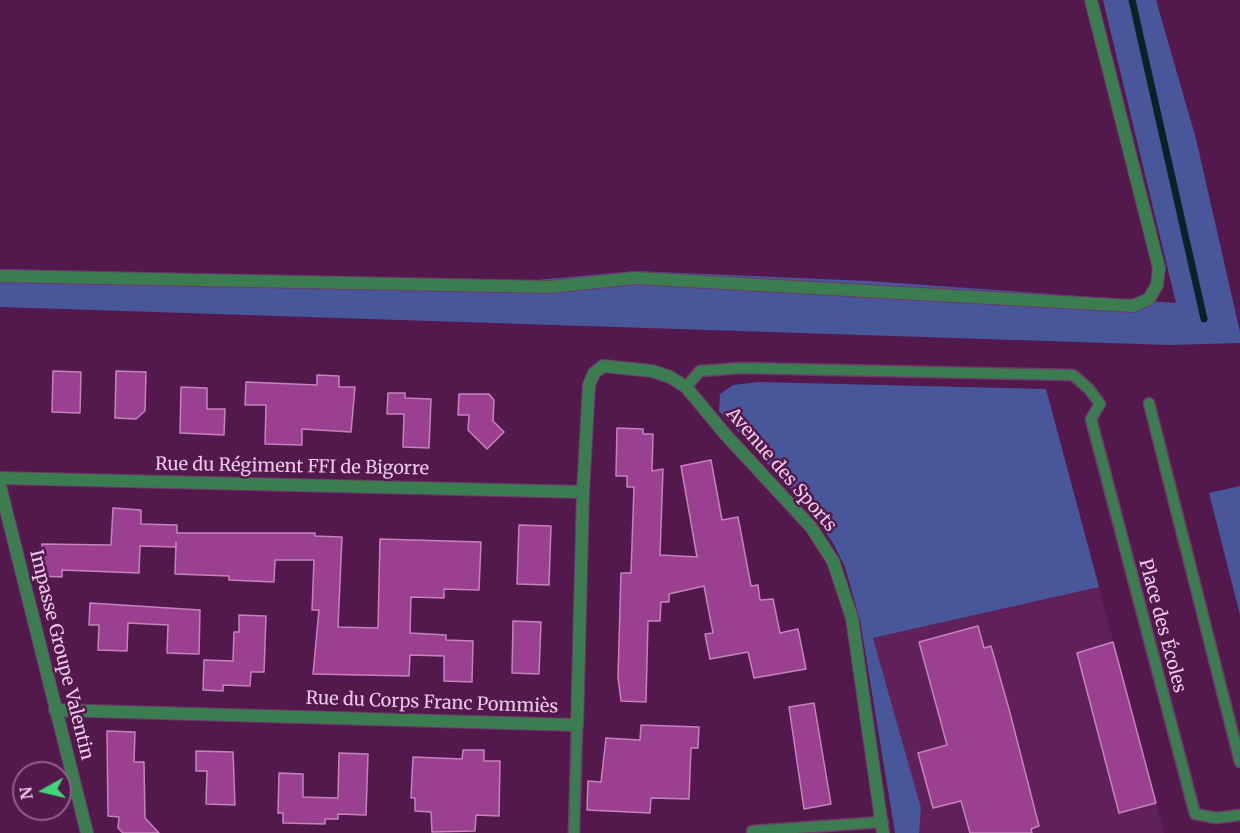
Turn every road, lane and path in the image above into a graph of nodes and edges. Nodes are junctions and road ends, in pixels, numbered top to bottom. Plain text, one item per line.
1 (1091, 0) edge
2 (0, 276) edge
3 (589, 385) joint
4 (686, 387) junction
5 (1149, 403) dead end
6 (0, 478) edge
7 (0, 486) edge
8 (583, 492) junction
9 (55, 710) junction
10 (577, 726) junction
11 (1240, 762) edge
12 (1240, 815) edge
13 (883, 828) edge
14 (752, 831) dead end
15 (87, 833) edge
16 (574, 833) edge

1 - 2 street
3 - 4 street, Avenue des Sports
3 - 8 street, Rue du Corps Franc Pommiès
4 - 12 lane, Place des Écoles
4 - 13 street, Avenue des Sports
5 - 11 lane
6 - 8 street, Rue du Régiment FFI de Bigorre
7 - 9 street, Impasse Groupe Valentin
8 - 10 street, Rue du Corps Franc Pommiès
9 - 10 street, Rue du Corps Franc Pommiès
9 - 15 street, Impasse Groupe Valentin
10 - 16 lane
13 - 14 lane

